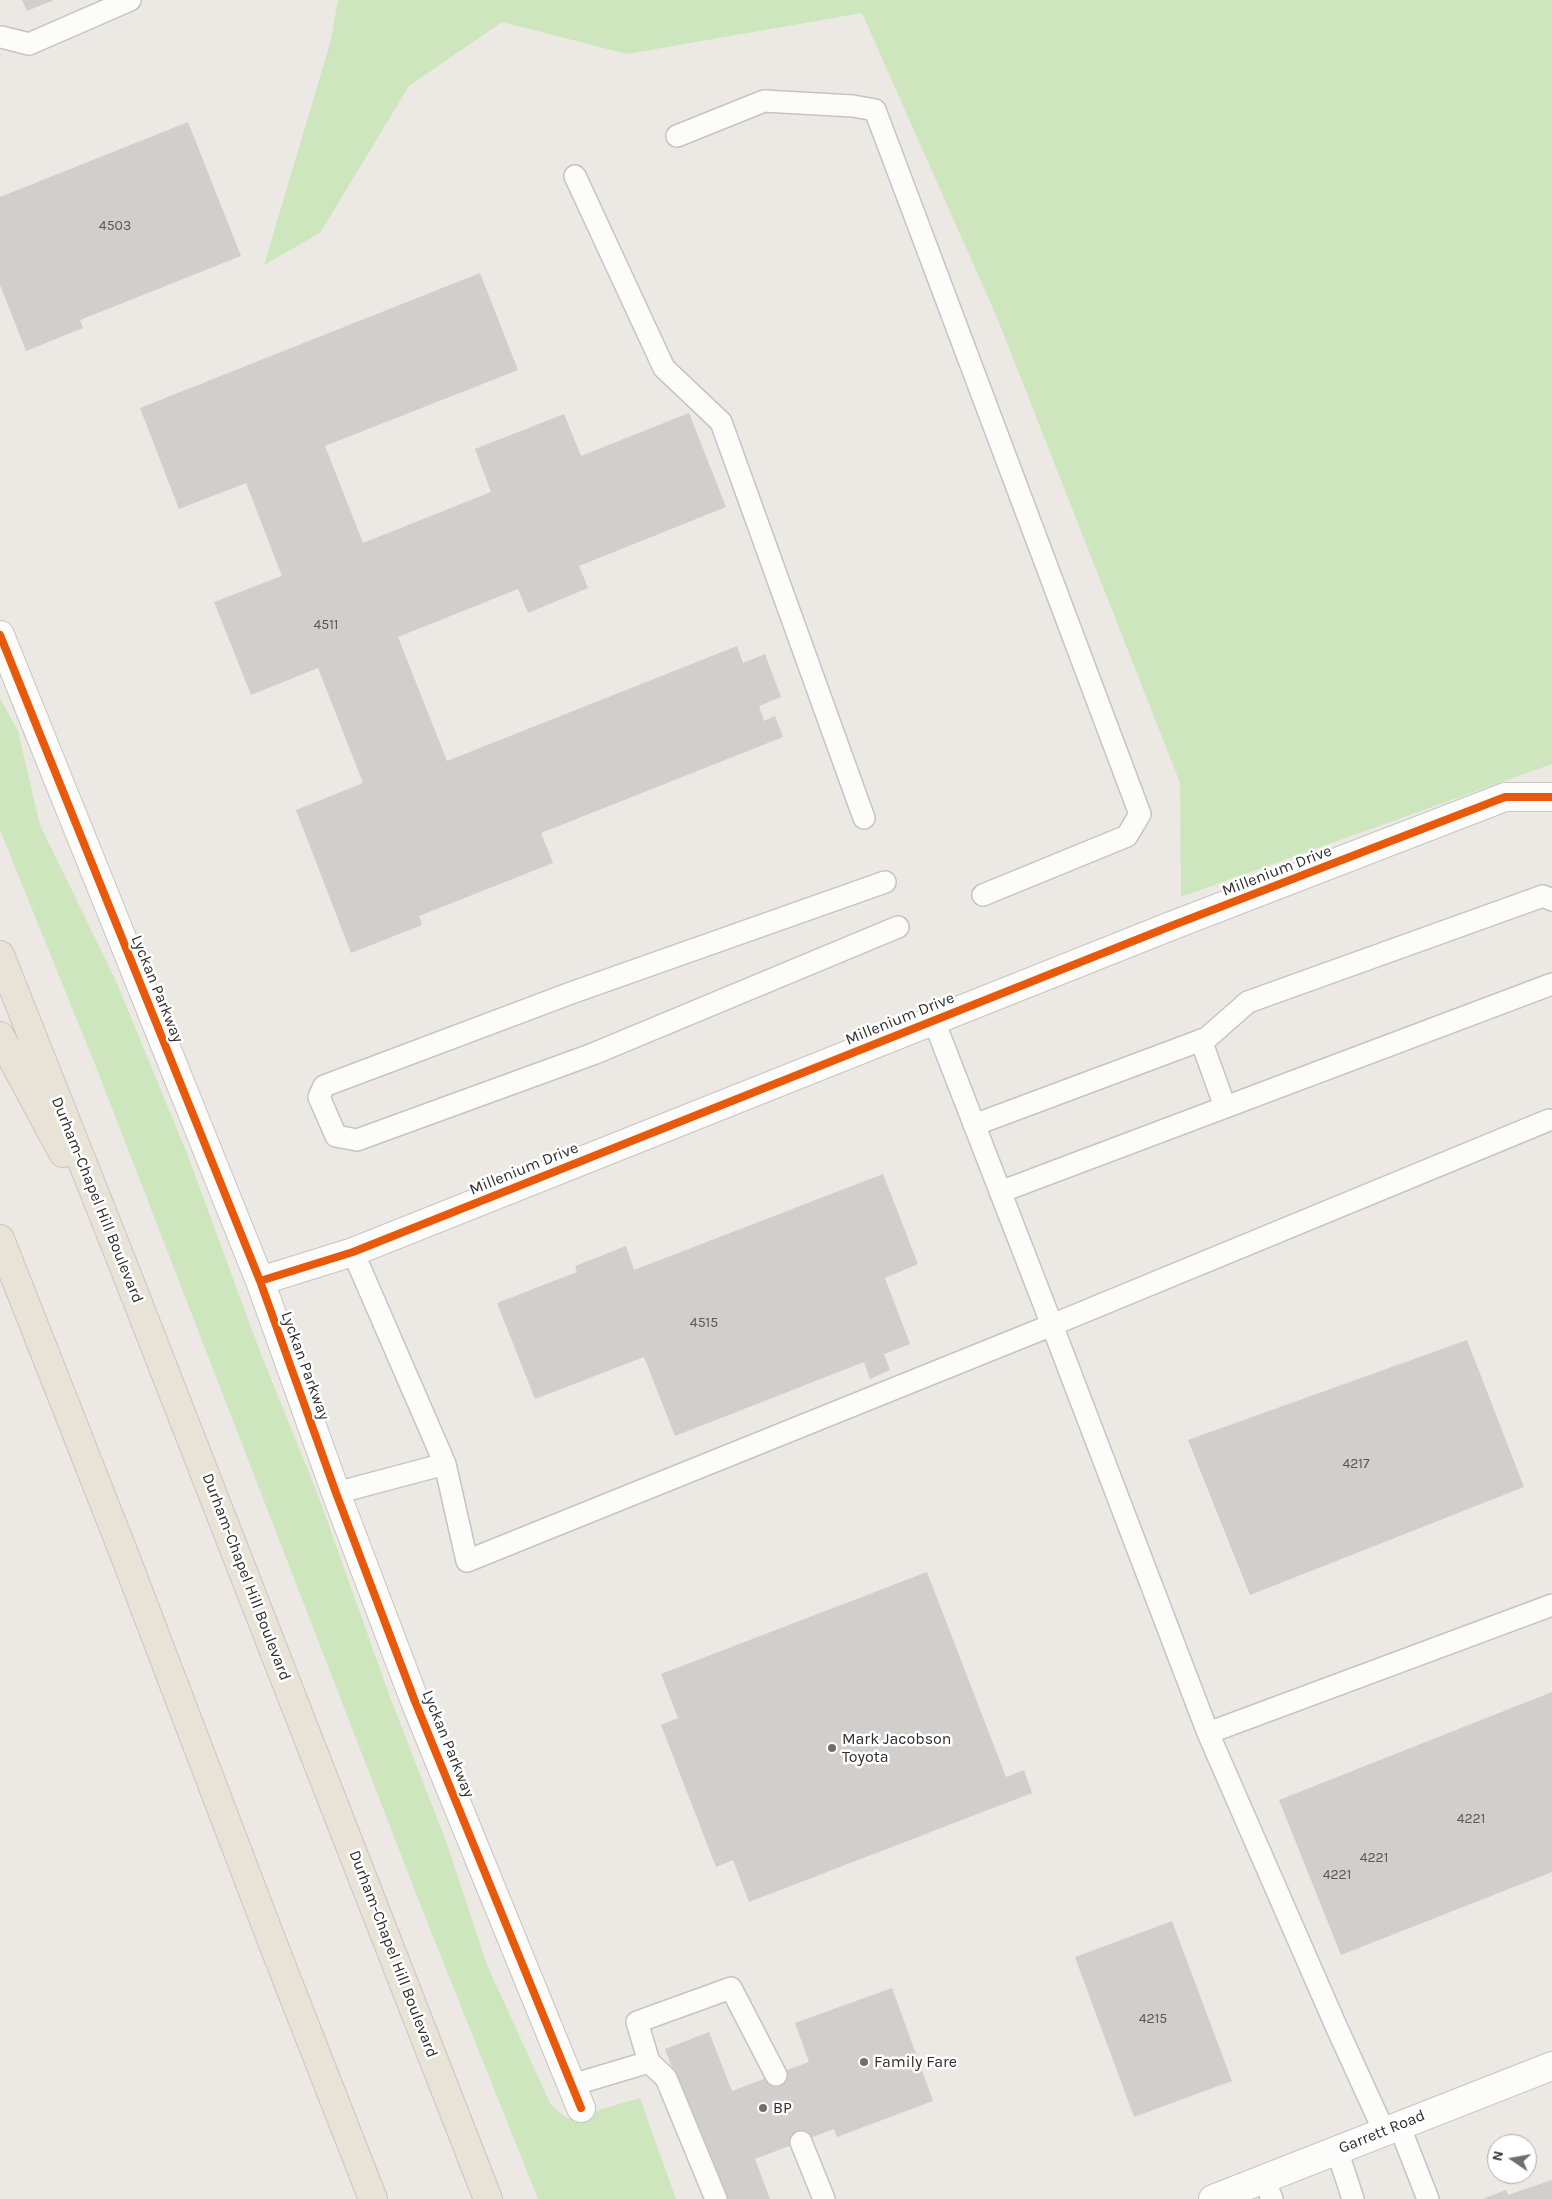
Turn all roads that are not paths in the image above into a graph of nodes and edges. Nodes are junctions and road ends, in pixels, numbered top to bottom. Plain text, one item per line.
1 (130, 0) edge
2 (1, 37) edge
3 (677, 136) dead end
4 (575, 176) dead end
5 (0, 636) edge
6 (1552, 798) edge
7 (864, 818) dead end
8 (884, 882) dead end
9 (983, 895) dead end
10 (1552, 900) edge
11 (898, 927) dead end
12 (0, 955) edge
13 (1552, 984) edge
14 (934, 1020) junction
15 (0, 1036) edge
16 (1201, 1040) junction
17 (1225, 1107) junction
18 (1549, 1120) dead end
19 (974, 1125) junction
20 (1000, 1192) junction
21 (0, 1239) edge
22 (353, 1252) junction
23 (122, 1262) junction
24 (260, 1281) junction
25 (1052, 1325) junction
26 (445, 1464) junction
27 (336, 1493) junction
28 (1552, 1605) edge
29 (1208, 1733) junction
30 (649, 2062) junction
31 (1552, 2066) edge
32 (776, 2074) dead end
33 (576, 2096) joint
34 (1392, 2128) junction
35 (801, 2142) dead end
36 (1337, 2150) junction
37 (1268, 2189) edge
38 (373, 2199) edge
39 (488, 2199) edge
40 (716, 2199) edge
41 (824, 2199) edge
42 (1213, 2199) edge
43 (1354, 2199) edge
44 (1428, 2199) edge

1 - 2 lane
3 - 9 lane
4 - 7 lane
5 - 24 street, Lyckan Parkway
6 - 14 street, Millenium Drive
8 - 11 lane
10 - 16 lane
12 - 23 highway, Durham-Chapel Hill Boulevard
13 - 17 lane
14 - 19 lane
14 - 22 street, Millenium Drive
15 - 23 highway
16 - 17 lane
16 - 19 lane
17 - 20 lane
18 - 25 lane
19 - 20 lane
20 - 25 lane
21 - 38 highway
22 - 24 street, Millenium Drive
22 - 26 lane
23 - 39 highway, Durham-Chapel Hill Boulevard
24 - 27 street, Lyckan Parkway
25 - 26 lane
25 - 29 lane
26 - 27 lane
27 - 33 street, Lyckan Parkway
28 - 29 lane
29 - 34 lane
30 - 32 lane
30 - 33 lane
30 - 40 lane
31 - 34 street, Garrett Road
34 - 36 street, Garrett Road
34 - 44 lane
35 - 41 lane
36 - 37 street, Garrett Road
36 - 43 lane
37 - 42 street, Garrett Road

